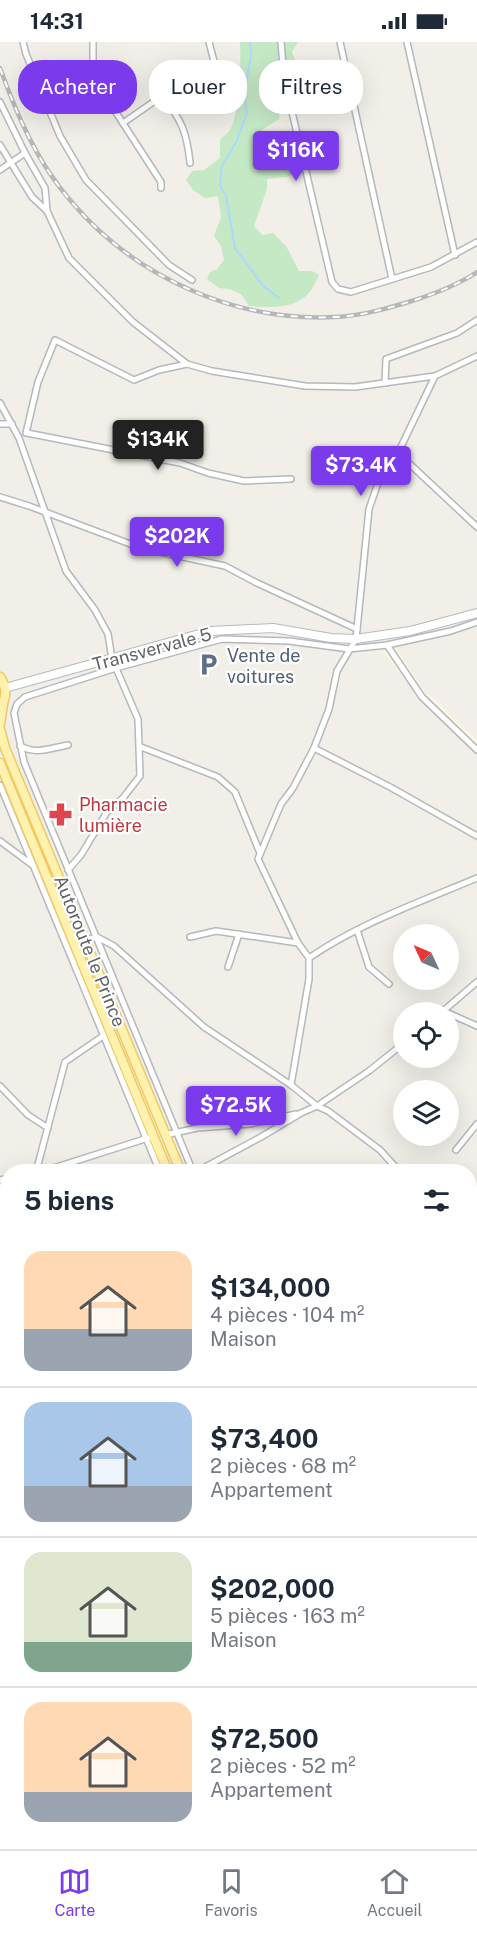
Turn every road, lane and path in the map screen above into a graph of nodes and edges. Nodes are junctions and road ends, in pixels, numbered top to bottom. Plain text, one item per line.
1 (23, 42) edge
2 (93, 42) edge
3 (209, 42) edge
4 (281, 42) edge
5 (340, 42) edge
6 (407, 42) edge
7 (28, 60) edge
8 (93, 60) edge
9 (214, 60) edge
10 (0, 102) edge
11 (149, 105) edge
12 (51, 114) edge
13 (117, 114) edge
14 (176, 114) edge
15 (123, 123) junction
16 (0, 145) edge
17 (24, 153) junction
18 (10, 163) junction
19 (190, 163) dead end
20 (0, 170) edge
21 (161, 188) dead end
22 (47, 211) junction
23 (477, 242) edge
24 (455, 255) junction
25 (392, 279) junction
26 (192, 280) dead end
27 (477, 320) edge
28 (477, 356) edge
29 (187, 364) junction
30 (435, 376) junction
31 (385, 383) junction
32 (0, 403) edge
33 (0, 424) edge
34 (12, 424) junction
35 (27, 433) junction
36 (20, 438) junction
37 (398, 453) junction
38 (291, 479) dead end
39 (0, 497) edge
40 (46, 513) junction
41 (477, 527) edge
42 (477, 613) edge
43 (477, 622) edge
44 (357, 629) junction
45 (356, 639) junction
46 (387, 645) junction
47 (349, 649) junction
48 (112, 659) junction
49 (116, 668) junction
50 (0, 677) edge
51 (5, 688) junction
52 (2, 706) edge
53 (0, 724) edge
54 (0, 729) edge
55 (68, 745) dead end
56 (20, 746) junction
57 (141, 747) junction
58 (314, 748) junction
59 (477, 750) edge
60 (1, 768) edge
61 (0, 785) edge
62 (50, 827) junction
63 (40, 830) junction
64 (477, 836) edge
65 (0, 841) edge
66 (260, 853) junction
67 (32, 865) junction
68 (68, 870) junction
69 (477, 878) edge
70 (357, 930) junction
71 (239, 934) junction
72 (97, 937) junction
73 (190, 937) dead end
74 (86, 940) junction
75 (298, 943) junction
76 (309, 958) junction
77 (228, 967) dead end
78 (477, 982) edge
79 (389, 984) dead end
80 (456, 1002) edge
81 (459, 1018) edge
82 (477, 1026) edge
83 (103, 1036) junction
84 (393, 1052) edge
85 (291, 1084) junction
86 (0, 1086) edge
87 (317, 1106) junction
88 (301, 1113) junction
89 (477, 1124) edge
90 (48, 1128) junction
91 (175, 1131) junction
92 (165, 1135) junction
93 (150, 1137) junction
94 (456, 1150) dead end
95 (38, 1164) edge
96 (66, 1164) edge
97 (158, 1164) edge
98 (164, 1164) edge
99 (178, 1164) edge
100 (190, 1164) edge
101 (209, 1164) edge
102 (393, 1164) edge

1 - 7 street
2 - 8 street
3 - 9 street
4 - 25 street
5 - 25 street
6 - 24 street
10 - 17 street
11 - 15 street
12 - 26 street
13 - 15 street
14 - 19 street
15 - 21 street
16 - 18 street
17 - 18 street
17 - 22 street
18 - 20 street
18 - 22 street
22 - 29 street
23 - 24 street
24 - 25 street
27 - 31 street
28 - 30 street
29 - 31 street
29 - 35 street
30 - 31 street
30 - 37 street
32 - 34 street
33 - 34 street
34 - 36 street
35 - 36 street
35 - 38 street
36 - 40 street
37 - 41 street
37 - 44 street
39 - 40 street
40 - 44 street
40 - 48 street
42 - 45 main road, Transvervale 5
43 - 46 street
44 - 45 street
45 - 47 street
45 - 48 main road, Transvervale 5
46 - 47 street
46 - 59 street
47 - 49 street
47 - 58 street
48 - 49 street
48 - 51 main road, Transvervale 5
49 - 56 street
49 - 57 street
50 - 51 main road
51 - 52 main road
52 - 53 main road
54 - 63 main road, Autoroute le Prince
55 - 56 street
56 - 62 street
57 - 66 street
57 - 68 street
58 - 64 street
58 - 66 street
60 - 93 main road, Autoroute le Prince
61 - 67 street
62 - 63 street
62 - 68 street
63 - 74 main road, Autoroute le Prince
65 - 67 street
66 - 75 street
67 - 83 street
68 - 72 street
69 - 70 street
70 - 76 street
70 - 79 street
71 - 73 street
71 - 75 street
71 - 77 street
72 - 74 street
72 - 85 street
72 - 91 street
74 - 92 main road, Autoroute le Prince
75 - 76 street
76 - 85 street
78 - 80 street
81 - 82 street
83 - 90 street
83 - 93 street
84 - 87 street
85 - 87 street
86 - 90 street
87 - 88 street
87 - 102 street
88 - 91 street
88 - 101 street
89 - 94 street
90 - 95 street
91 - 92 street
91 - 100 street
92 - 99 main road, Autoroute le Prince
93 - 96 street
93 - 97 street
93 - 98 main road, Autoroute le Prince

